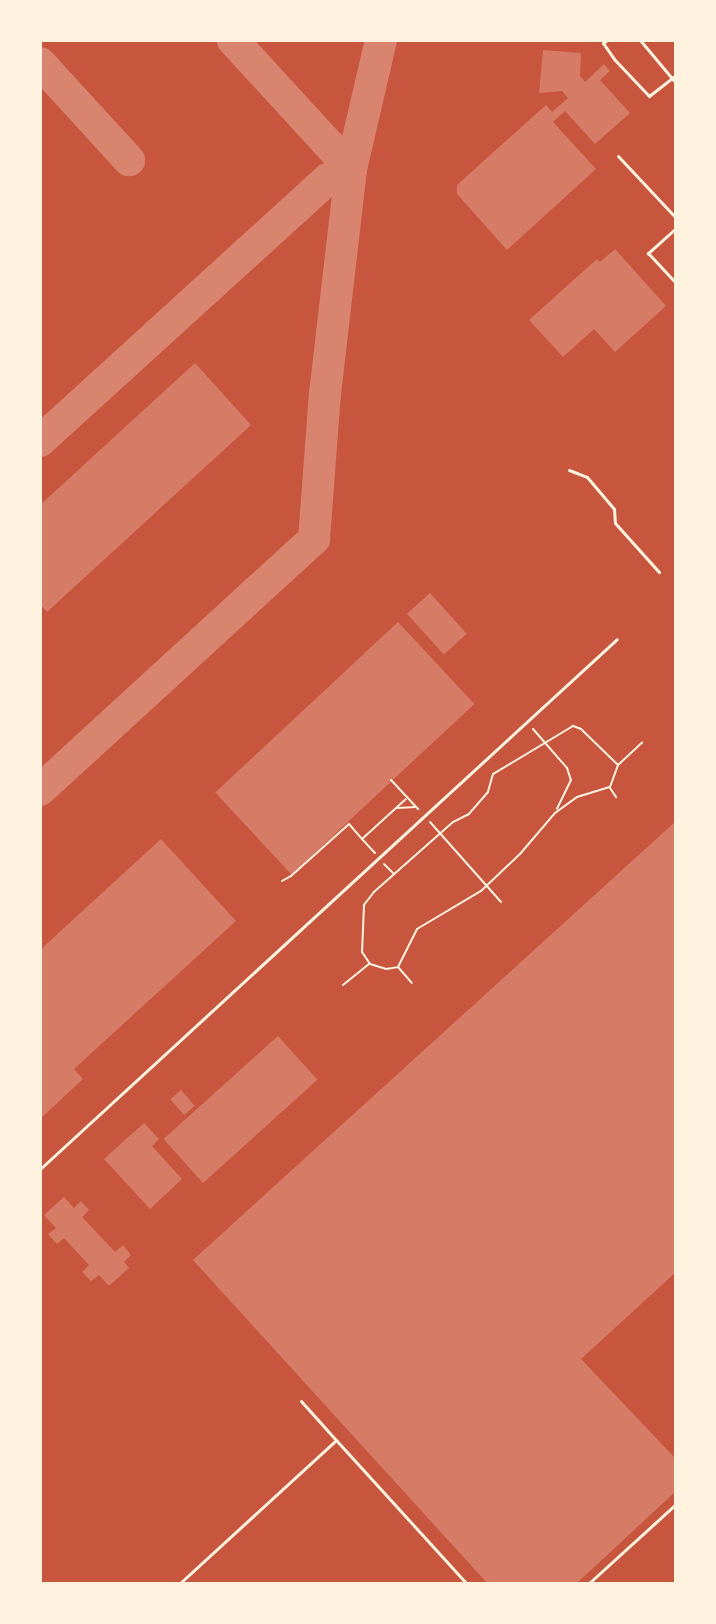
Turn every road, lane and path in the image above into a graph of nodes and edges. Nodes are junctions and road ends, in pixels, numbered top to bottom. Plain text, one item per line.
1 (607, 40) edge
2 (640, 40) edge
3 (674, 77) edge
4 (676, 83) edge
5 (618, 156) dead end
6 (676, 218) edge
7 (676, 228) edge
8 (676, 283) edge
9 (569, 470) dead end
10 (659, 572) dead end
11 (617, 639) dead end
12 (529, 725) dead end
13 (544, 741) junction
14 (642, 743) dead end
15 (618, 765) junction
16 (391, 780) dead end
17 (610, 787) junction
18 (569, 791) junction
19 (577, 797) junction
20 (616, 797) dead end
21 (407, 798) junction
22 (416, 807) junction
23 (397, 808) junction
24 (555, 813) junction
25 (425, 816) junction
26 (441, 833) junction
27 (362, 839) junction
28 (379, 858) junction
29 (394, 875) junction
30 (282, 881) dead end
31 (487, 885) junction
32 (501, 902) dead end
33 (370, 964) junction
34 (398, 967) junction
35 (412, 983) dead end
36 (343, 985) dead end
37 (40, 1169) edge
38 (301, 1401) dead end
39 (336, 1440) junction
40 (676, 1504) edge
41 (179, 1584) edge
42 (467, 1584) edge
43 (588, 1584) edge

1 - 3 lane
2 - 3 lane
3 - 4 lane
5 - 6 lane
7 - 8 lane
9 - 10 lane
11 - 25 lane
12 - 13 path
13 - 15 path
13 - 18 path
13 - 26 path
14 - 15 path
15 - 17 path
16 - 21 path
17 - 19 path
17 - 20 path
18 - 19 path
18 - 24 path
19 - 24 path
21 - 22 path
21 - 23 path
22 - 23 path
22 - 25 path
23 - 27 path
24 - 31 path
25 - 26 path
25 - 28 lane
26 - 29 path
26 - 31 path
27 - 28 path
27 - 30 path
28 - 29 path
28 - 37 lane
29 - 33 path
31 - 32 path
31 - 34 path
33 - 34 path
33 - 36 path
34 - 35 path
38 - 39 lane
39 - 41 lane
39 - 42 lane
40 - 43 lane

